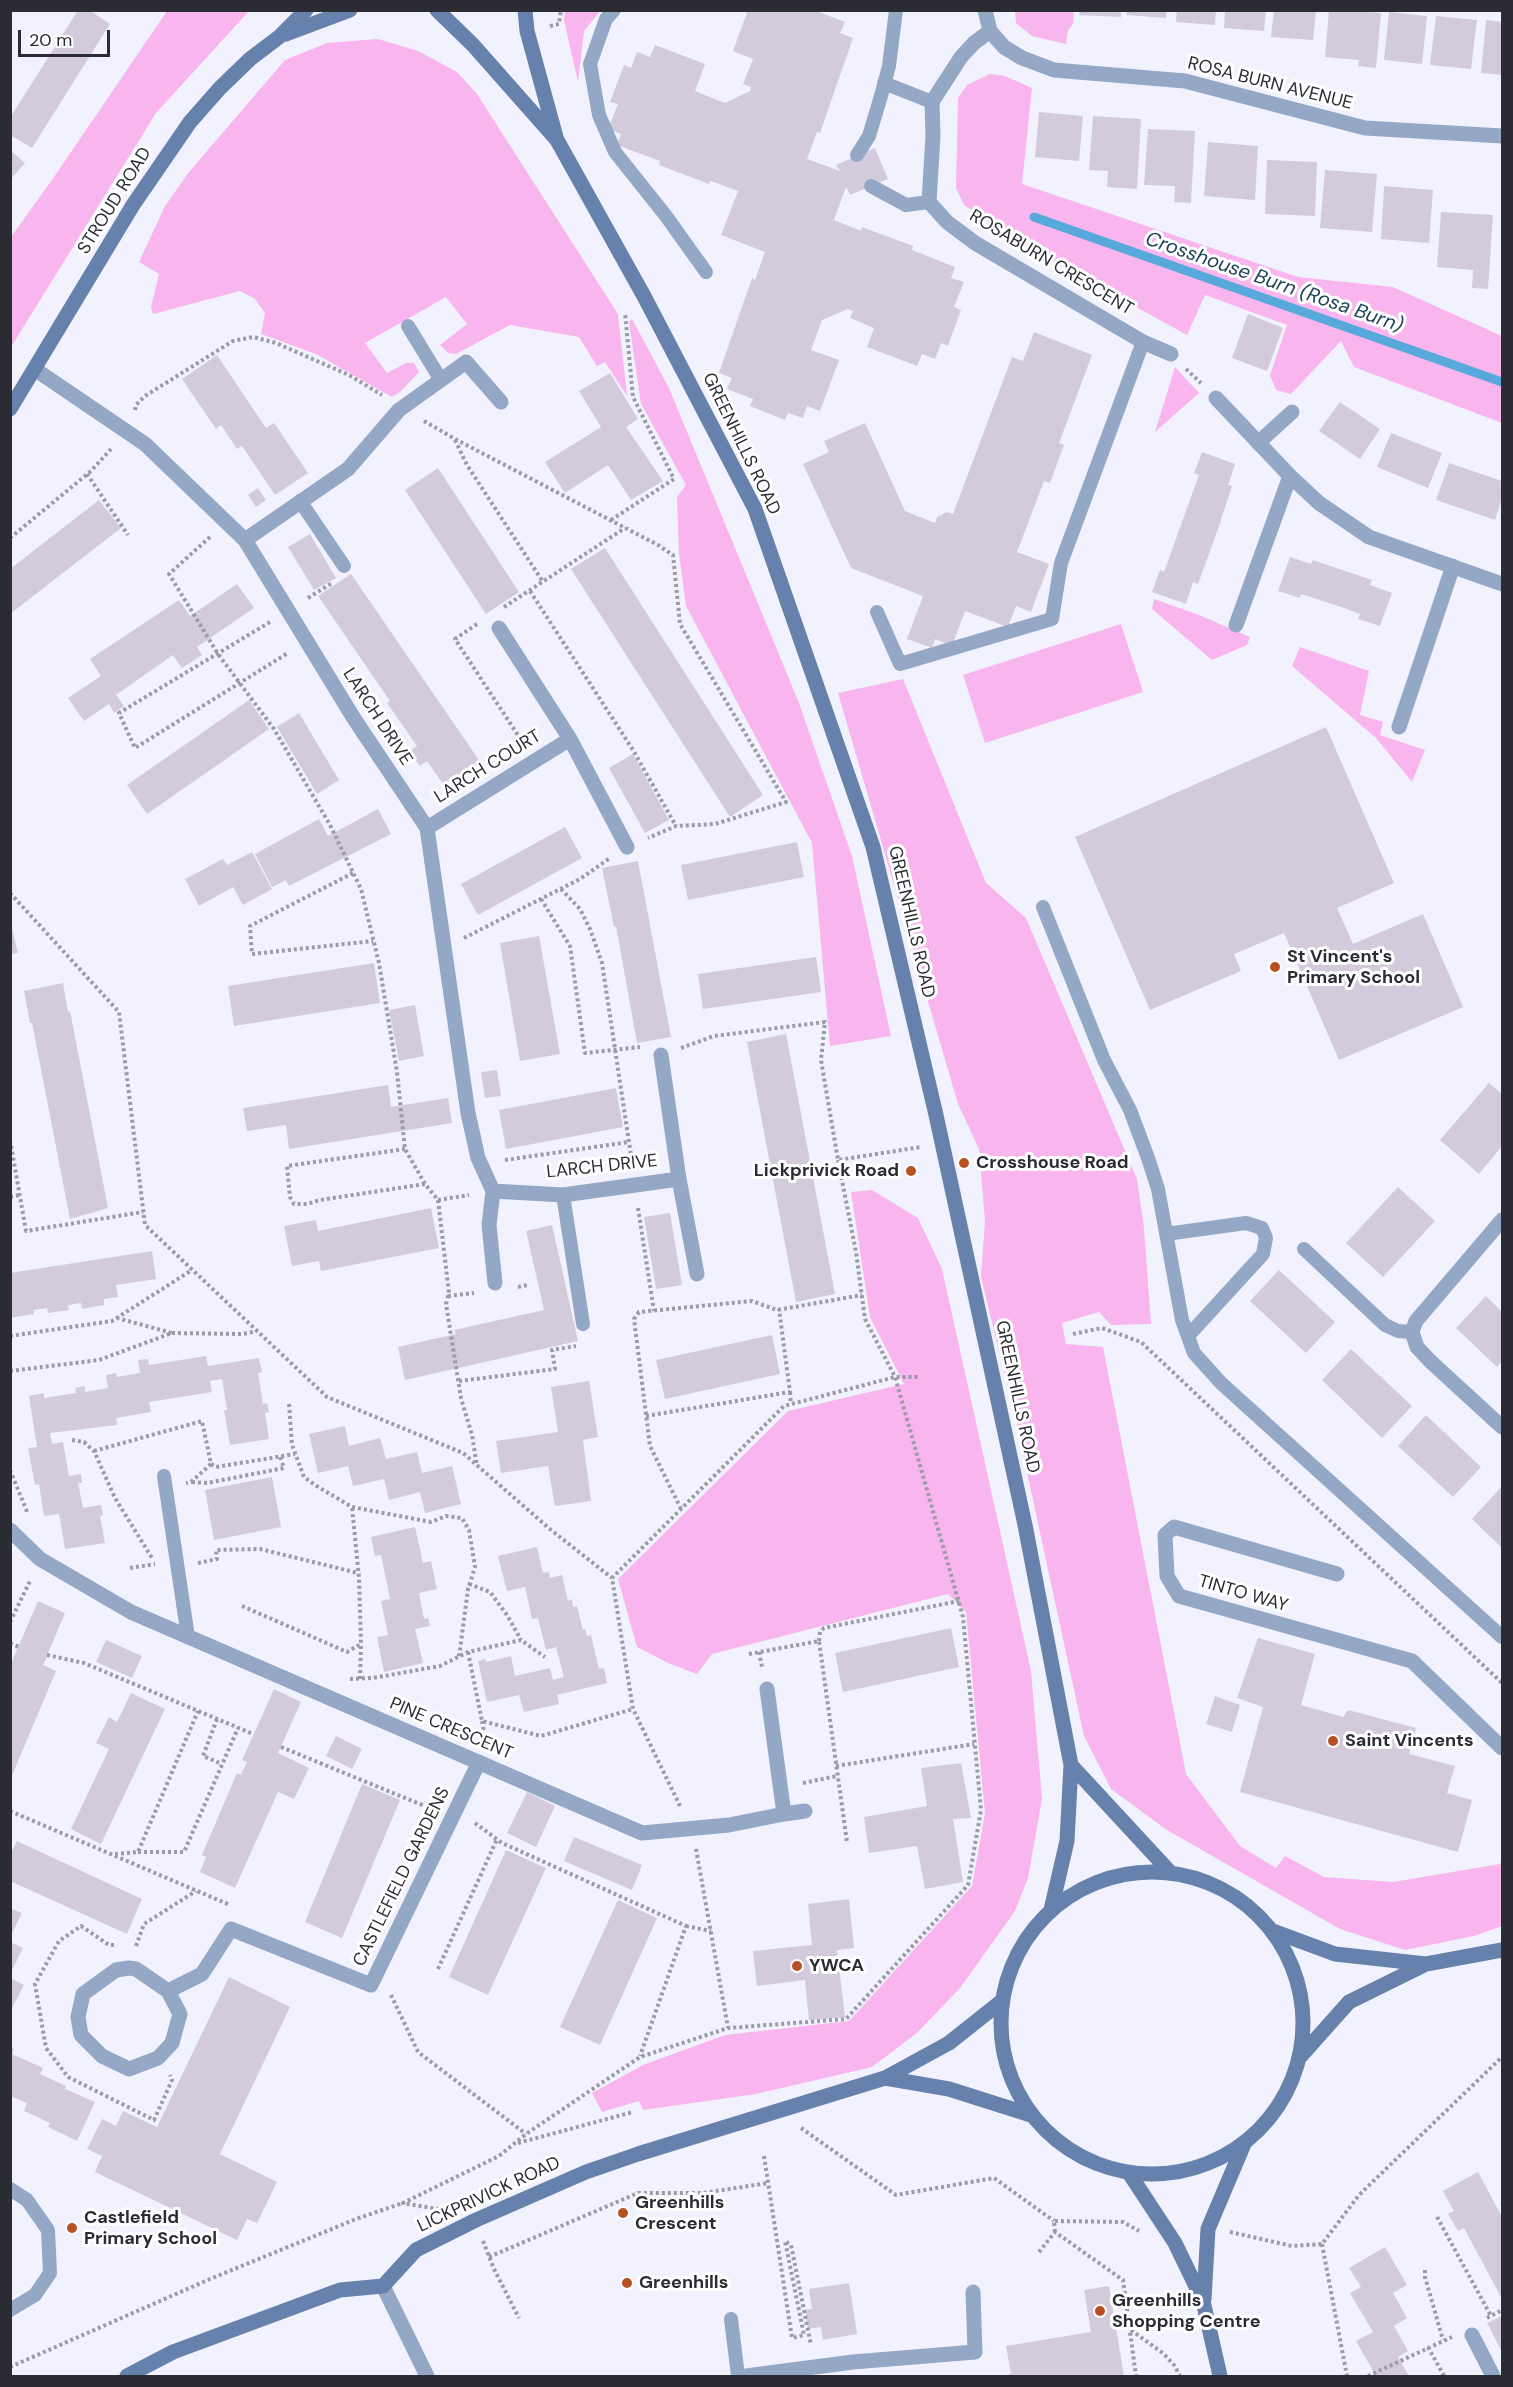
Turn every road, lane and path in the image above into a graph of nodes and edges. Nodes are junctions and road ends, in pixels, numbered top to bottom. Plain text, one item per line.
1 (306, 10) edge
2 (350, 10) edge
3 (437, 10) edge
4 (525, 10) edge
5 (614, 10) edge
6 (896, 10) edge
7 (985, 10) edge
8 (990, 31) junction
9 (279, 37) junction
10 (884, 83) junction
11 (932, 102) junction
12 (1503, 136) edge
13 (557, 140) junction
14 (857, 156) dead end
15 (871, 186) dead end
16 (930, 202) junction
17 (706, 272) dead end
18 (645, 298) junction
19 (408, 326) dead end
20 (1143, 342) junction
21 (1171, 354) joint
22 (36, 370) junction
23 (441, 380) junction
24 (1216, 398) joint
25 (501, 402) dead end
26 (403, 407) junction
27 (10, 409) edge
28 (1292, 412) dead end
29 (127, 432) junction
30 (455, 439) junction
31 (1258, 443) junction
32 (87, 474) junction
33 (1290, 476) junction
34 (300, 501) junction
35 (611, 520) junction
36 (625, 528) junction
37 (128, 535) dead end
38 (10, 537) edge
39 (245, 540) junction
40 (190, 556) dead end
41 (344, 566) dead end
42 (1454, 566) junction
43 (543, 582) junction
44 (1503, 584) edge
45 (301, 588) dead end
46 (314, 608) dead end
47 (289, 611) junction
48 (877, 612) dead end
49 (477, 624) dead end
50 (1236, 625) dead end
51 (499, 628) dead end
52 (307, 642) junction
53 (218, 654) junction
54 (241, 683) junction
55 (1399, 727) dead end
56 (570, 739) junction
57 (521, 741) junction
58 (512, 747) dead end
59 (533, 762) junction
60 (676, 826) junction
61 (427, 828) junction
62 (627, 847) junction
63 (353, 873) junction
64 (561, 889) junction
65 (10, 892) edge
66 (541, 899) junction
67 (1043, 907) dead end
68 (374, 941) junction
69 (444, 949) junction
70 (615, 1050) junction
71 (661, 1055) joint
72 (10, 1140) edge
73 (629, 1142) junction
74 (942, 1144) junction
75 (405, 1149) junction
76 (532, 1156) dead end
77 (838, 1160) junction
78 (679, 1179) junction
79 (425, 1184) junction
80 (635, 1184) junction
81 (493, 1191) junction
82 (20, 1195) junction
83 (563, 1195) junction
84 (10, 1197) edge
85 (438, 1200) junction
86 (143, 1212) junction
87 (1503, 1220) edge
88 (1166, 1234) junction
89 (1304, 1249) dead end
90 (192, 1270) junction
91 (697, 1274) dead end
92 (495, 1283) dead end
93 (862, 1295) junction
94 (779, 1309) junction
95 (654, 1311) junction
96 (117, 1318) junction
97 (583, 1324) joint
98 (257, 1331) junction
99 (1412, 1332) junction
100 (172, 1333) junction
101 (1073, 1334) dead end
102 (10, 1336) edge
103 (1188, 1336) junction
104 (10, 1371) edge
105 (896, 1377) junction
106 (918, 1377) dead end
107 (459, 1381) junction
108 (790, 1392) junction
109 (289, 1404) dead end
110 (791, 1404) junction
111 (646, 1416) junction
112 (1503, 1427) edge
113 (72, 1440) dead end
114 (94, 1451) junction
115 (295, 1454) junction
116 (280, 1456) junction
117 (211, 1464) junction
118 (477, 1466) junction
119 (165, 1482) joint
120 (191, 1482) junction
121 (352, 1507) junction
122 (681, 1509) junction
123 (10, 1530) edge
124 (40, 1558) junction
125 (156, 1563) dead end
126 (177, 1566) junction
127 (358, 1573) junction
128 (1337, 1574) dead end
129 (612, 1578) junction
130 (469, 1584) junction
131 (959, 1602) junction
132 (242, 1606) dead end
133 (10, 1622) edge
134 (188, 1637) junction
135 (1503, 1637) edge
136 (521, 1640) junction
137 (819, 1641) junction
138 (10, 1643) edge
139 (361, 1644) junction
140 (19, 1647) dead end
141 (468, 1653) junction
142 (749, 1654) dead end
143 (47, 1655) dead end
144 (459, 1657) junction
145 (545, 1657) dead end
146 (360, 1679) junction
147 (1503, 1683) edge
148 (767, 1689) dead end
149 (313, 1691) junction
150 (633, 1709) junction
151 (198, 1711) junction
152 (217, 1719) junction
153 (238, 1728) junction
154 (253, 1734) dead end
155 (974, 1744) junction
156 (280, 1747) dead end
157 (1503, 1748) edge
158 (479, 1762) junction
159 (222, 1764) junction
160 (1071, 1765) junction
161 (836, 1766) junction
162 (837, 1776) junction
163 (781, 1788) junction
164 (10, 1811) edge
165 (805, 1811) dead end
166 (454, 1813) junction
167 (784, 1814) junction
168 (692, 1828) junction
169 (497, 1839) junction
170 (847, 1842) dead end
171 (138, 1852) junction
172 (112, 1854) junction
173 (1170, 1872) junction
174 (197, 1891) junction
175 (240, 1909) dead end
176 (1051, 1910) junction
177 (686, 1926) junction
178 (711, 1931) junction
179 (1273, 1931) junction
180 (1503, 1950) edge
181 (1426, 1964) junction
182 (129, 1968) junction
183 (379, 1969) junction
184 (438, 1969) dead end
185 (168, 1991) junction
186 (1002, 2001) junction
187 (728, 2028) junction
188 (640, 2057) junction
189 (1300, 2057) junction
190 (1503, 2057) edge
191 (885, 2078) junction
192 (633, 2112) dead end
193 (777, 2112) junction
194 (1031, 2115) junction
195 (526, 2134) junction
196 (514, 2144) junction
197 (1244, 2144) junction
198 (764, 2156) dead end
199 (1129, 2173) junction
200 (768, 2184) junction
201 (10, 2189) edge
202 (403, 2203) junction
203 (447, 2207) dead end
204 (1437, 2217) dead end
205 (476, 2220) junction
206 (1054, 2221) junction
207 (1164, 2226) junction
208 (1208, 2229) junction
209 (1055, 2232) junction
210 (1322, 2244) junction
211 (1039, 2252) dead end
212 (489, 2257) junction
213 (1425, 2270) dead end
214 (383, 2286) junction
215 (973, 2292) dead end
216 (1203, 2301) junction
217 (10, 2310) edge
218 (1503, 2310) edge
219 (1491, 2316) junction
220 (519, 2318) dead end
221 (731, 2319) dead end
222 (1130, 2330) junction
223 (1472, 2334) junction
224 (1443, 2340) junction
225 (820, 2346) dead end
226 (1428, 2347) junction
227 (10, 2367) edge
228 (128, 2376) edge
229 (427, 2376) edge
230 (738, 2376) edge
231 (746, 2376) edge
232 (1136, 2376) edge
233 (1180, 2376) edge
234 (1220, 2376) edge
235 (1347, 2376) edge
236 (1368, 2376) edge
237 (1444, 2376) edge
238 (1493, 2376) edge

1 - 9 street, STROUD ROAD
2 - 9 street, STROUD ROAD
3 - 13 street, GREENHILLS ROAD
4 - 13 street, GREENHILLS ROAD
5 - 17 lane
6 - 10 lane
7 - 8 street
8 - 11 street
8 - 12 street, ROSA BURN AVENUE
9 - 22 street, STROUD ROAD
10 - 11 lane
10 - 14 lane
11 - 16 street
13 - 18 street, GREENHILLS ROAD
15 - 16 lane
16 - 20 street, ROSABURN CRESCENT
18 - 35 path
18 - 74 street, GREENHILLS ROAD
19 - 23 lane
20 - 21 street, ROSABURN CRESCENT
20 - 48 lane
21 - 24 path
22 - 27 street, STROUD ROAD
22 - 29 street, LARCH DRIVE
23 - 25 street
23 - 26 street
24 - 31 street
26 - 29 path
26 - 30 path
26 - 34 street
28 - 31 street
29 - 32 path
29 - 39 street, LARCH DRIVE
30 - 35 path
30 - 43 path
31 - 33 street
32 - 37 path
32 - 38 path
33 - 42 street
33 - 50 street
34 - 39 street
34 - 41 lane
35 - 36 path
36 - 43 path
36 - 60 path
39 - 47 street, LARCH DRIVE
40 - 53 path
42 - 44 street
42 - 55 street
43 - 60 path
45 - 46 path
47 - 52 street, LARCH DRIVE
47 - 53 path
49 - 57 path
51 - 56 street, LARCH COURT
52 - 54 path
52 - 61 street, LARCH DRIVE
53 - 54 path
53 - 54 path
54 - 63 path
56 - 59 street, LARCH COURT
56 - 62 street, LARCH COURT
57 - 58 path
57 - 59 path
59 - 61 street, LARCH COURT
60 - 62 path
61 - 69 street, LARCH DRIVE
62 - 64 path
63 - 68 path
63 - 68 path
64 - 66 path
64 - 70 path
65 - 86 path
66 - 69 path
66 - 70 path
67 - 88 lane
68 - 75 path
69 - 81 street, LARCH DRIVE
70 - 73 path
71 - 77 path
71 - 78 street, LARCH DRIVE
72 - 82 path
73 - 76 path
73 - 80 path
74 - 77 path
74 - 160 street, GREENHILLS ROAD
75 - 79 path
75 - 79 path
77 - 93 path
78 - 80 street, LARCH DRIVE
78 - 91 street, LARCH DRIVE
79 - 85 path
80 - 83 street, LARCH DRIVE
80 - 95 path
81 - 83 street, LARCH DRIVE
81 - 85 path
81 - 92 street
82 - 84 path
82 - 86 path
83 - 97 lane
85 - 107 path
86 - 90 path
87 - 99 street
88 - 103 lane
88 - 103 lane
89 - 99 lane
90 - 96 path
90 - 98 path
93 - 94 path
93 - 105 path
94 - 95 path
94 - 108 path
95 - 111 path
96 - 100 path
96 - 102 path
97 - 107 path
98 - 100 path
98 - 118 path
99 - 112 street
100 - 104 path
101 - 147 path
103 - 135 lane
105 - 106 path
105 - 110 path
105 - 131 path
107 - 118 path
108 - 110 path
108 - 111 path
109 - 115 path
110 - 122 path
111 - 122 path
113 - 114 path
114 - 117 path
114 - 125 path
115 - 116 path
115 - 121 path
116 - 117 path
116 - 120 path
117 - 120 path
118 - 129 path
119 - 120 path
119 - 126 lane
121 - 127 path
121 - 130 path
122 - 129 path
123 - 124 street, PINE CRESCENT
124 - 133 path
124 - 134 street, PINE CRESCENT
126 - 127 path
126 - 134 lane
127 - 139 path
128 - 157 street, TINTO WAY
129 - 150 path
130 - 136 path
130 - 144 path
131 - 137 path
131 - 155 path
132 - 139 path
134 - 149 street, PINE CRESCENT
136 - 141 path
136 - 145 path
137 - 142 path
137 - 161 path
138 - 140 path
139 - 146 path
141 - 144 path
141 - 150 path
143 - 151 path
144 - 146 path
146 - 149 path
148 - 163 street
149 - 158 street, PINE CRESCENT
150 - 168 path
151 - 152 path
151 - 171 path
152 - 153 path
152 - 159 path
153 - 154 path
153 - 159 path
155 - 161 path
155 - 187 path
156 - 166 path
158 - 166 street, CASTLEFIELD GARDENS
158 - 168 street, PINE CRESCENT
159 - 171 path
160 - 173 street
160 - 176 street, GREENHILLS ROAD
161 - 162 path
162 - 163 path
162 - 170 path
163 - 167 street
164 - 172 path
165 - 167 street, PINE CRESCENT
166 - 169 path
166 - 183 street, CASTLEFIELD GARDENS
167 - 168 street, PINE CRESCENT
168 - 178 path
169 - 177 path
169 - 184 path
171 - 172 path
172 - 174 path
173 - 176 street
173 - 179 street
174 - 175 path
174 - 182 path
176 - 186 street
177 - 178 path
177 - 188 path
178 - 187 path
179 - 181 street
179 - 189 street
180 - 181 street
181 - 189 street
182 - 185 street
182 - 185 street
183 - 185 street, CASTLEFIELD GARDENS
183 - 195 path
186 - 191 street, LICKPRIVICK ROAD
186 - 194 street
187 - 188 path
188 - 195 path
189 - 197 street
190 - 210 path
191 - 193 street, LICKPRIVICK ROAD
191 - 194 street, LICKPRIVICK ROAD
192 - 196 path
193 - 205 street, LICKPRIVICK ROAD
193 - 206 path
194 - 199 street
195 - 196 path
196 - 202 path
197 - 199 street
197 - 208 street
198 - 200 path
199 - 207 street
200 - 212 path
200 - 225 path
201 - 217 lane
202 - 203 path
202 - 227 path
204 - 219 path
205 - 212 path
205 - 214 street, LICKPRIVICK ROAD
206 - 207 path
206 - 209 path
207 - 216 street
208 - 210 path
208 - 216 street
209 - 211 path
209 - 222 path
210 - 235 path
212 - 220 path
213 - 224 path
214 - 228 street
214 - 229 street
215 - 231 street
216 - 234 street
218 - 219 path
219 - 223 path
221 - 230 lane
222 - 232 path
222 - 233 path
223 - 224 path
223 - 238 street
224 - 226 path
226 - 236 path
226 - 237 path

